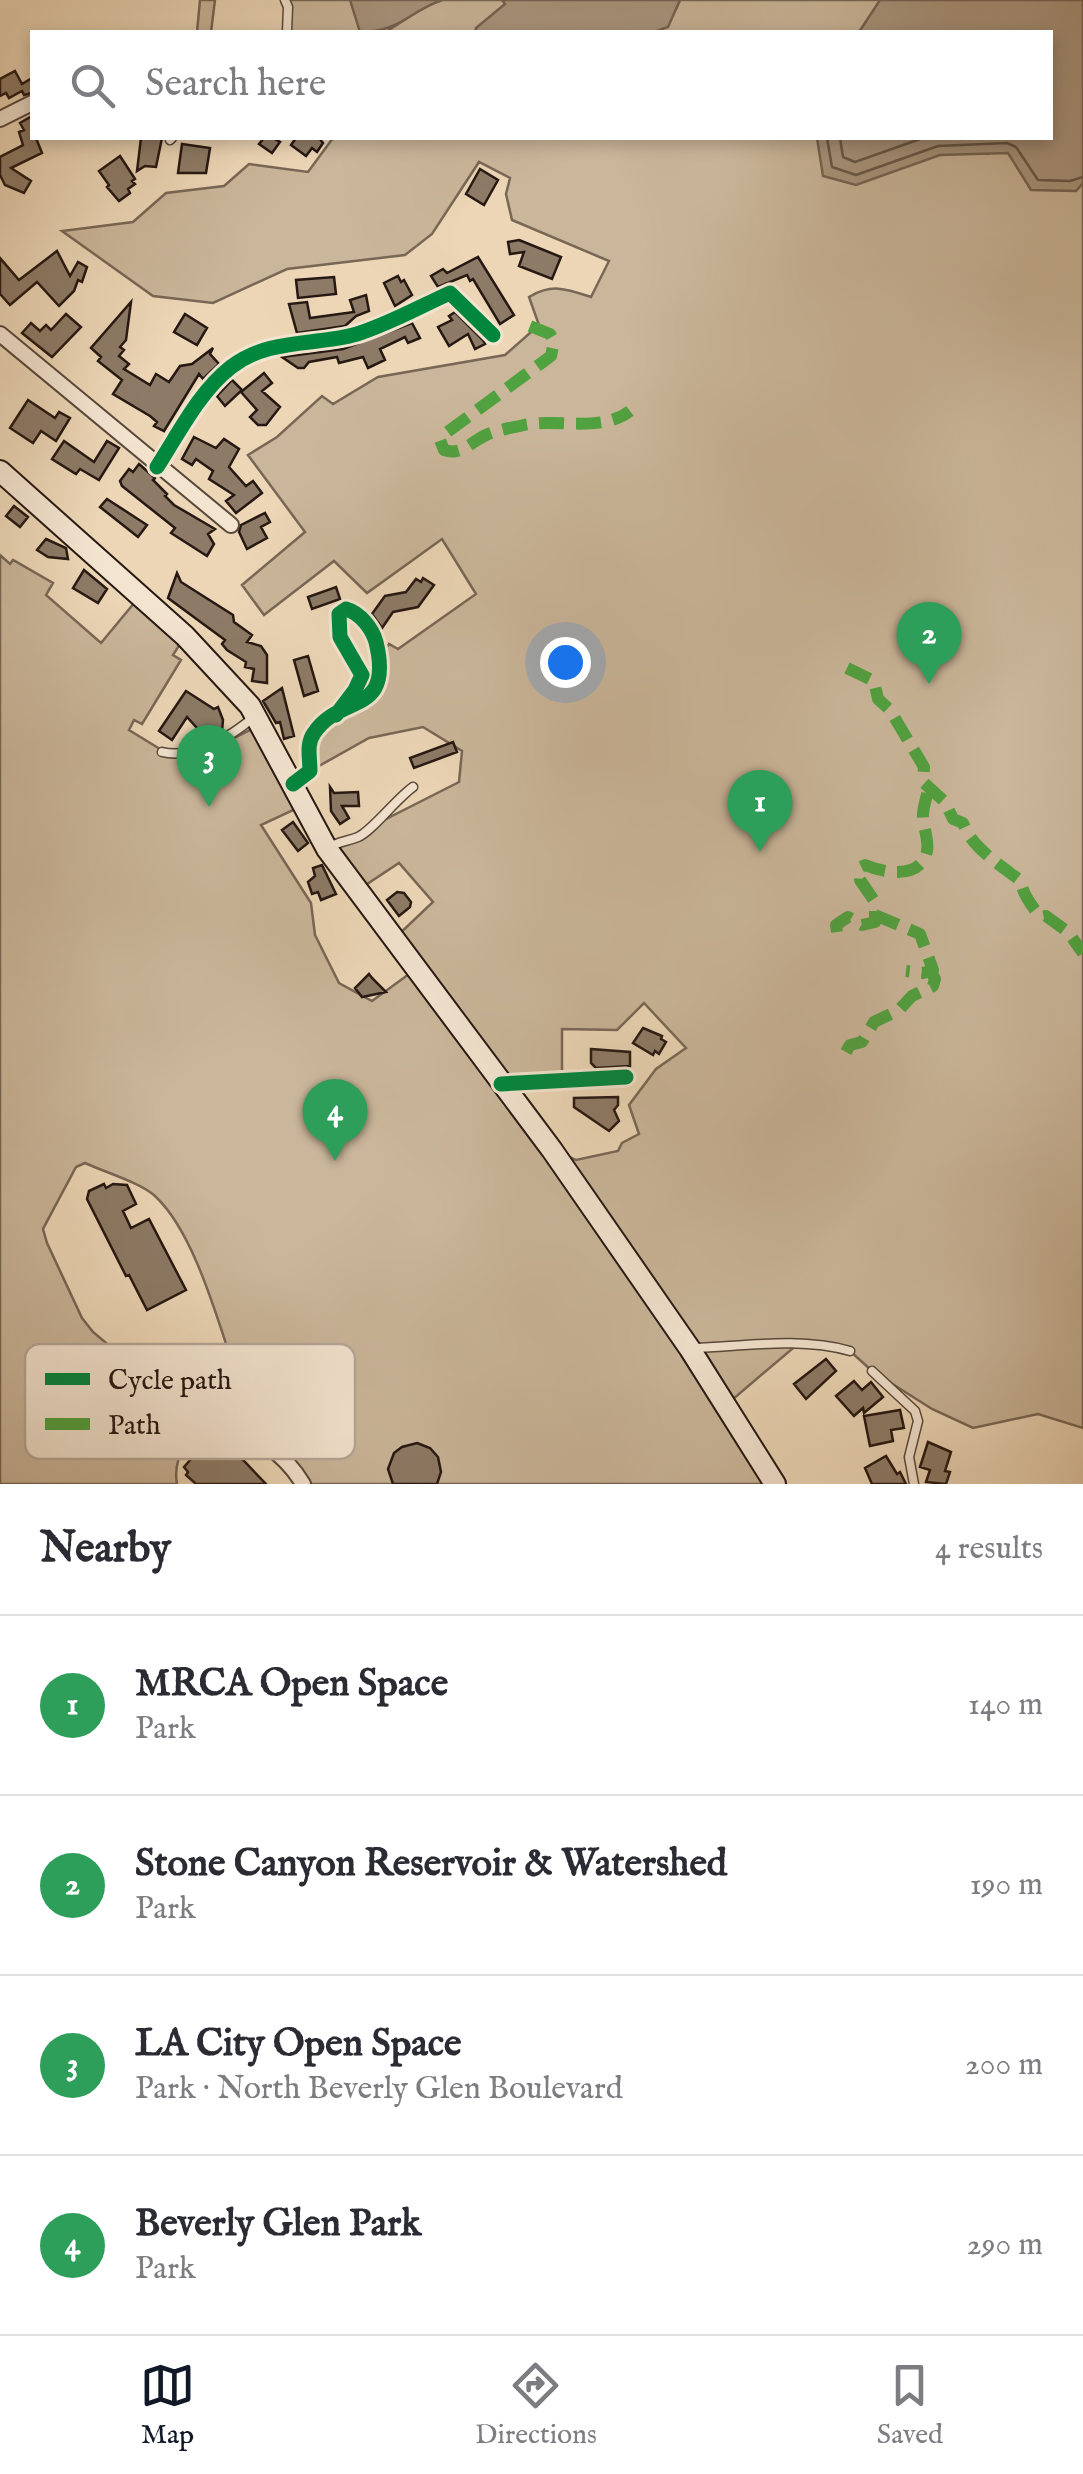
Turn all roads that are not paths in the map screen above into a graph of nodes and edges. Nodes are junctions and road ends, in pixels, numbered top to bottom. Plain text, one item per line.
1 (284, 0) edge
2 (287, 30) edge
3 (30, 105) edge
4 (0, 119) edge
5 (0, 334) edge
6 (493, 335) dead end
7 (157, 467) junction
8 (0, 471) edge
9 (231, 525) dead end
10 (336, 714) junction
11 (255, 716) junction
12 (162, 752) dead end
13 (293, 784) junction
14 (413, 787) dead end
15 (327, 849) junction
16 (626, 1077) dead end
17 (501, 1084) junction
18 (690, 1349) junction
19 (850, 1350) dead end
20 (872, 1371) dead end
21 (284, 1459) edge
22 (303, 1484) edge
23 (775, 1484) edge
24 (914, 1484) edge

1 - 2 lane
3 - 4 street
5 - 7 street
6 - 7 street
7 - 9 street
8 - 11 main road
10 - 10 street
10 - 13 street
11 - 12 lane
11 - 13 main road
13 - 15 main road
14 - 15 lane
15 - 17 main road
16 - 17 street
17 - 18 main road
18 - 19 lane
18 - 23 main road
20 - 24 lane
21 - 22 street

